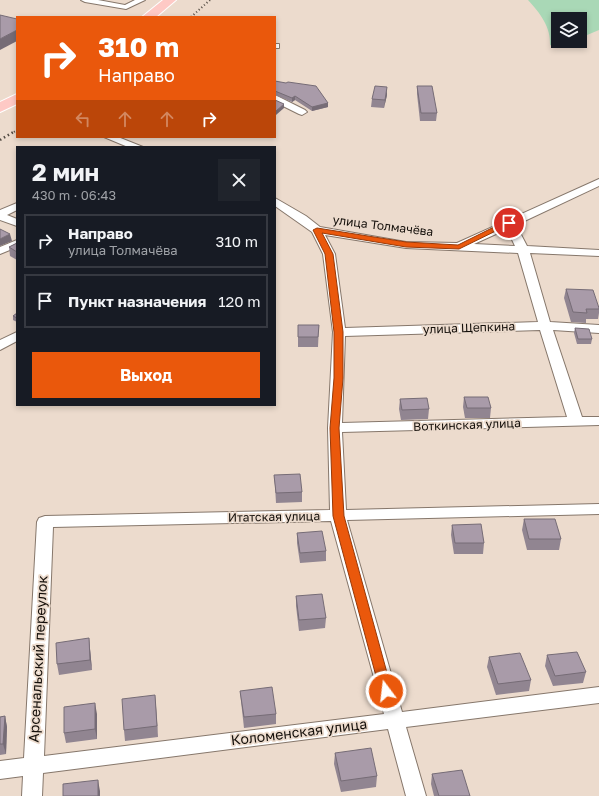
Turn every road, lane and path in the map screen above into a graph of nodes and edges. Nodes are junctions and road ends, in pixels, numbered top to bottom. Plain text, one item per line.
1 (85, 0) edge
2 (140, 0) edge
3 (170, 0) edge
4 (149, 16) edge
5 (16, 99) edge
6 (276, 99) edge
7 (0, 108) edge
8 (302, 112) dead end
9 (111, 138) edge
10 (135, 146) edge
11 (599, 182) edge
12 (16, 207) edge
13 (278, 207) edge
14 (0, 215) edge
15 (16, 223) edge
16 (509, 223) junction
17 (317, 230) junction
18 (16, 243) edge
19 (459, 247) junction
20 (523, 250) junction
21 (0, 251) edge
22 (599, 253) edge
23 (545, 326) junction
24 (599, 329) edge
25 (339, 332) junction
26 (16, 337) edge
27 (0, 346) edge
28 (599, 421) edge
29 (576, 422) junction
30 (335, 428) junction
31 (599, 509) edge
32 (338, 516) junction
33 (45, 522) joint
34 (599, 694) edge
35 (394, 720) junction
36 (33, 767) junction
37 (0, 770) edge
38 (32, 796) edge
39 (416, 796) edge

1 - 2 street
3 - 4 main road
5 - 7 main road
6 - 8 street
9 - 10 street
11 - 16 street, улица Толмачёва
12 - 14 street
13 - 17 street
14 - 15 street
16 - 19 street, улица Толмачёва
16 - 20 street
17 - 19 street, улица Толмачёва
17 - 25 street
18 - 21 street
19 - 20 street
20 - 22 street
20 - 23 street
23 - 24 street, улица Щепкина
23 - 25 street, улица Щепкина
23 - 29 street
25 - 30 street
26 - 27 street
28 - 29 street, Воткинская улица
29 - 30 street, Воткинская улица
30 - 32 street
31 - 32 street, Итатская улица
32 - 33 street, Итатская улица
32 - 35 street
33 - 36 street, Арсенальский переулок
34 - 35 street, Коломенская улица
35 - 36 street, Коломенская улица
35 - 39 street
36 - 37 street, Коломенская улица
36 - 38 street, Арсенальский переулок

